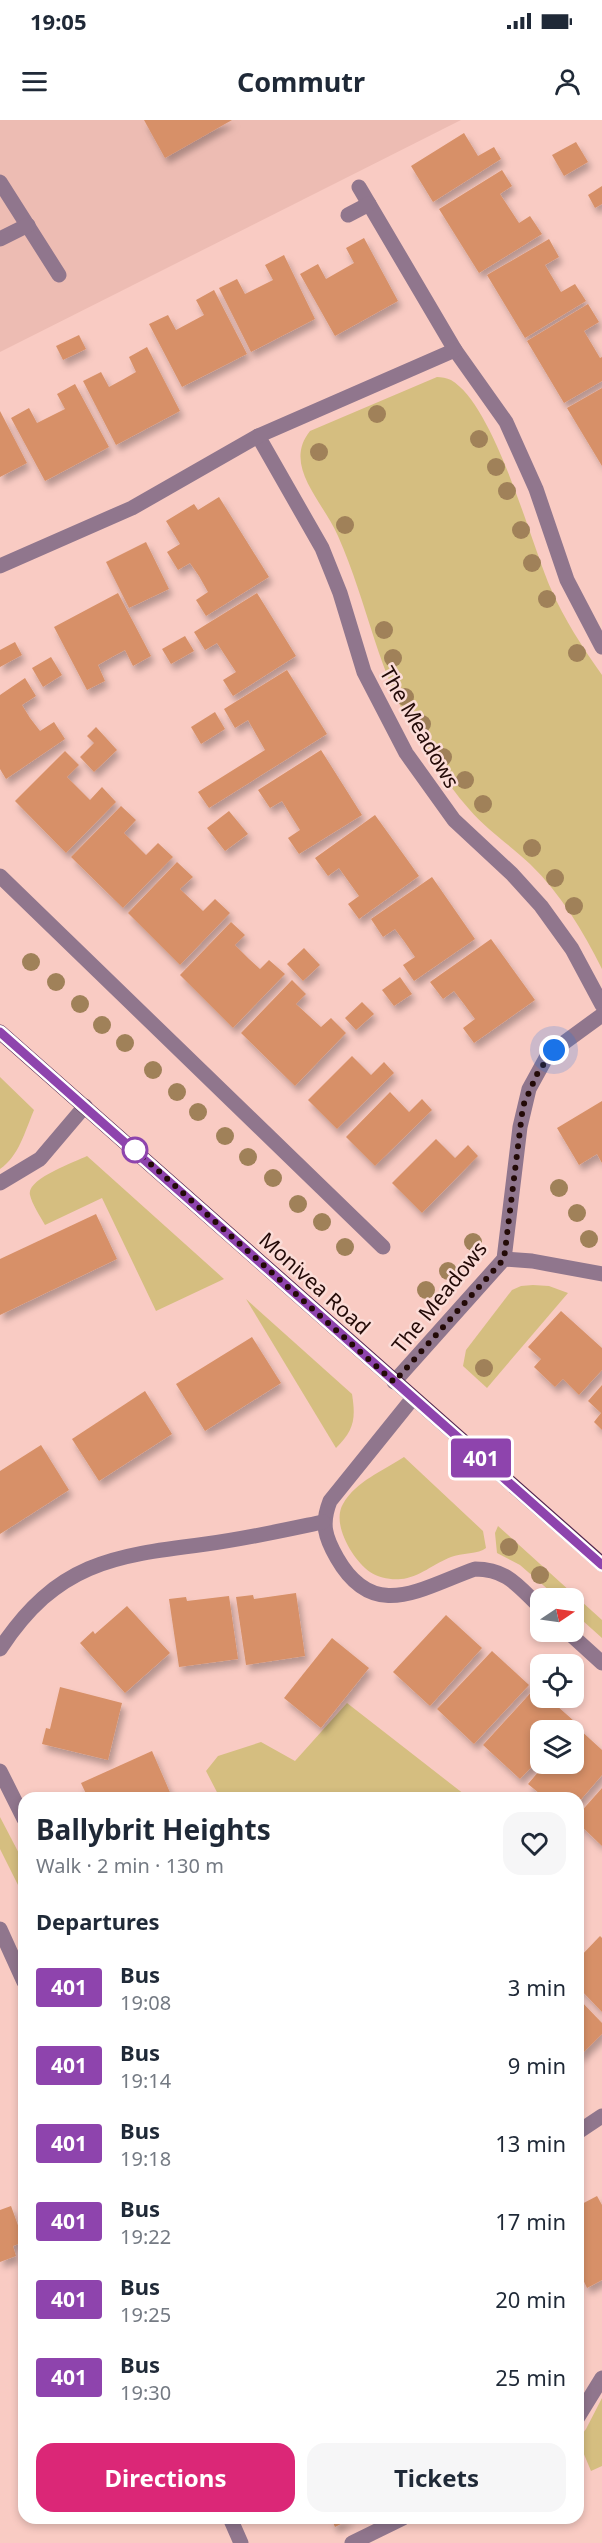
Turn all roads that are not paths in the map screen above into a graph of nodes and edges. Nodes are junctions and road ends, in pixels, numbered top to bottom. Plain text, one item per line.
1 (0, 182) edge
2 (359, 187) dead end
3 (369, 204) junction
4 (348, 215) dead end
5 (28, 225) junction
6 (0, 239) edge
7 (59, 275) dead end
8 (455, 350) junction
9 (258, 435) junction
10 (0, 566) edge
11 (602, 647) edge
12 (0, 876) edge
13 (602, 1005) edge
14 (602, 1015) edge
15 (0, 1032) edge
16 (85, 1106) junction
17 (0, 1184) edge
18 (383, 1247) dead end
19 (504, 1259) junction
20 (602, 1274) edge
21 (394, 1382) junction
22 (413, 1398) junction
23 (323, 1522) junction
24 (602, 1564) edge
25 (530, 1597) edge
26 (579, 1642) edge
27 (0, 1649) edge
28 (602, 1664) edge
29 (0, 1771) edge
30 (18, 1806) edge
31 (0, 1929) edge
32 (18, 1969) edge
33 (602, 2116) edge
34 (584, 2128) edge
35 (602, 2378) edge
36 (584, 2407) edge
37 (233, 2524) edge
38 (391, 2524) edge
39 (241, 2543) edge
40 (352, 2543) edge

1 - 5 street
2 - 3 street
3 - 4 street
3 - 8 street
5 - 6 street
5 - 7 street
8 - 9 street
8 - 11 street
9 - 10 street
9 - 13 street, The Meadows
12 - 18 street
14 - 19 street, The Meadows
15 - 16 main road, Monivea Road
16 - 17 street
16 - 21 main road, Monivea Road
19 - 20 street
19 - 21 street, The Meadows
21 - 22 main road, Monivea Road
22 - 23 street
22 - 24 main road, Monivea Road
23 - 25 street
23 - 27 street
26 - 28 street
29 - 30 street
31 - 32 street
33 - 34 street
35 - 36 street
37 - 39 street
38 - 40 street

